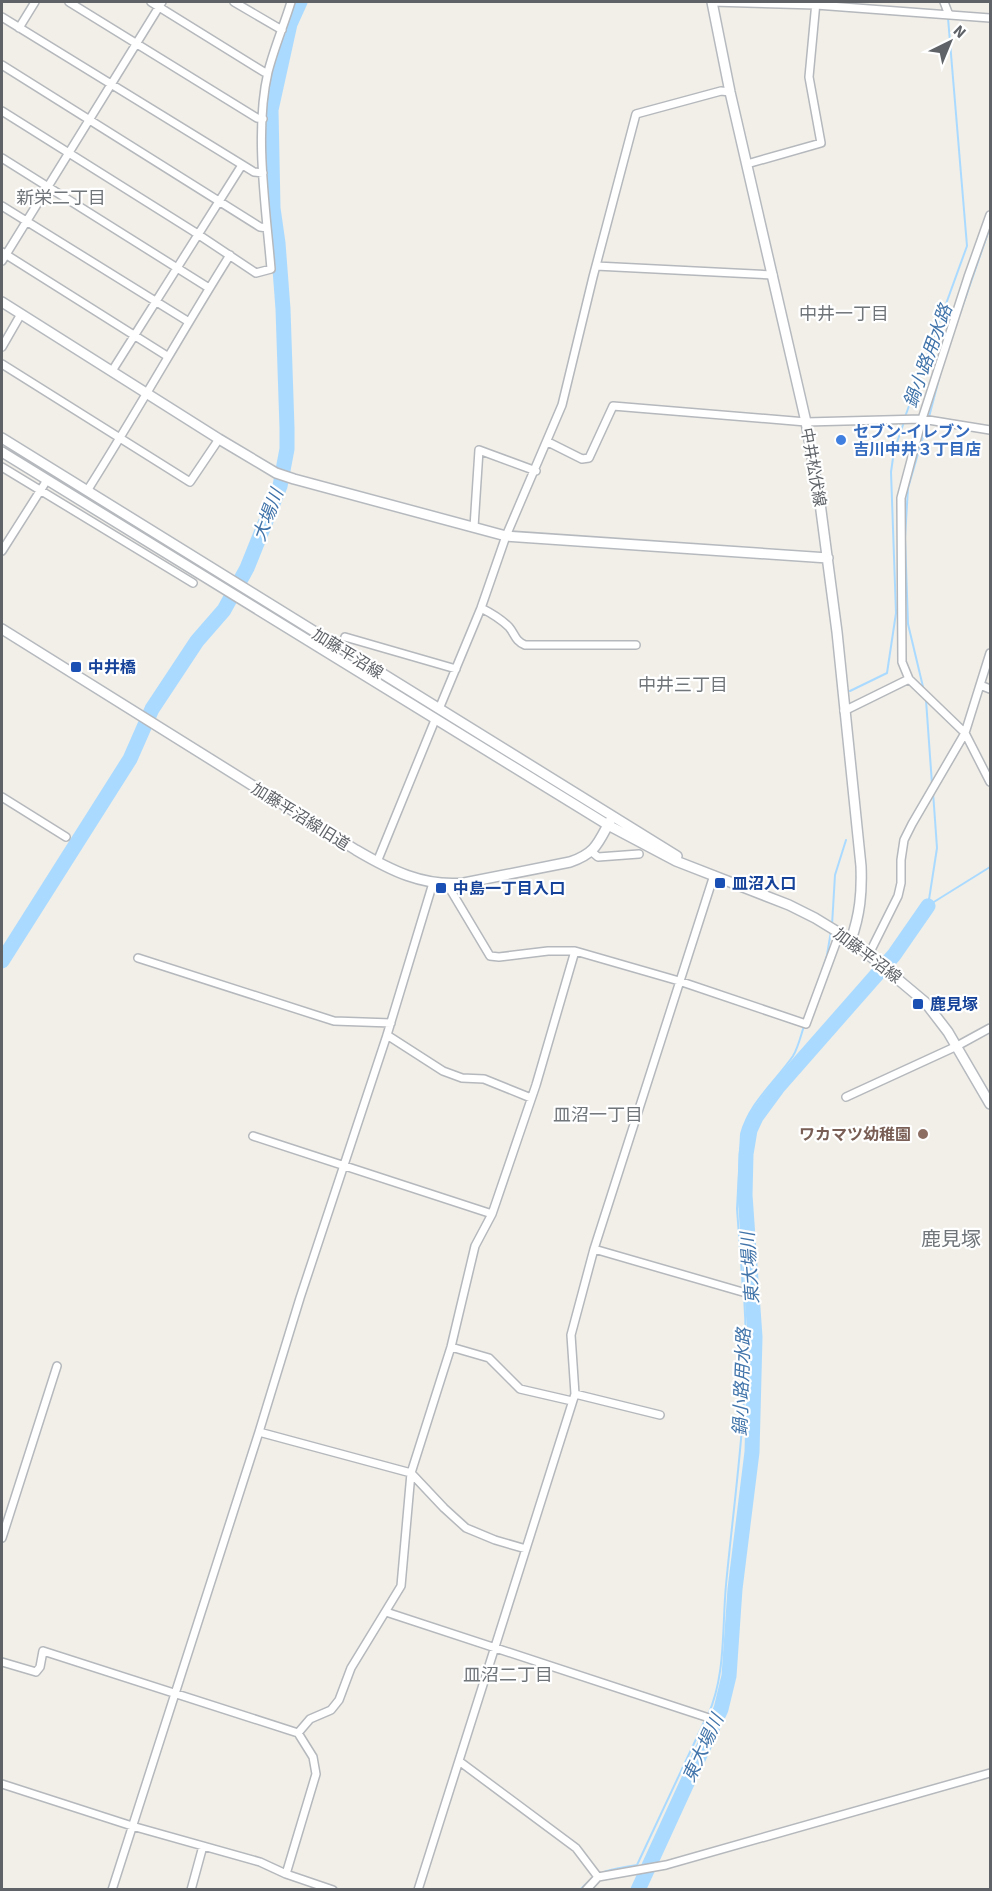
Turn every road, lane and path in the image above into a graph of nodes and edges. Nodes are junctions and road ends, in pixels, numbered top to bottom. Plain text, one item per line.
1 (35, 2) edge
2 (69, 2) edge
3 (151, 2) edge
4 (234, 2) edge
5 (291, 2) edge
6 (712, 2) edge
7 (944, 2) edge
8 (816, 3) edge
9 (161, 4) edge
10 (949, 15) junction
11 (2, 17) edge
12 (990, 18) edge
13 (19, 28) junction
14 (282, 30) junction
15 (137, 44) junction
16 (2, 64) edge
17 (268, 72) junction
18 (111, 85) junction
19 (730, 92) junction
20 (2, 111) edge
21 (263, 119) junction
22 (90, 121) junction
23 (69, 153) junction
24 (2, 158) edge
25 (747, 164) junction
26 (243, 165) junction
27 (263, 173) junction
28 (48, 187) junction
29 (219, 201) junction
30 (2, 206) edge
31 (990, 215) edge
32 (27, 221) junction
33 (267, 228) junction
34 (198, 234) junction
35 (230, 255) junction
36 (3, 256) edge
37 (596, 266) junction
38 (177, 268) junction
39 (773, 275) junction
40 (209, 288) junction
41 (154, 301) junction
42 (2, 302) edge
43 (21, 314) junction
44 (189, 322) junction
45 (134, 336) junction
46 (2, 347) edge
47 (167, 356) junction
48 (2, 364) edge
49 (112, 371) junction
50 (146, 392) junction
51 (922, 419) junction
52 (806, 422) junction
53 (990, 430) edge
54 (2, 438) edge
55 (121, 438) junction
56 (219, 439) junction
57 (548, 442) junction
58 (2, 452) edge
59 (2, 467) edge
60 (536, 471) junction
61 (46, 480) junction
62 (40, 491) junction
63 (87, 491) junction
64 (474, 527) junction
65 (506, 536) junction
66 (2, 551) edge
67 (828, 558) junction
68 (193, 583) dead end
69 (481, 608) junction
70 (2, 629) edge
71 (345, 637) dead end
72 (636, 645) dead end
73 (990, 653) edge
74 (456, 669) junction
75 (909, 679) junction
76 (980, 685) junction
77 (990, 689) edge
78 (440, 709) junction
79 (844, 711) junction
80 (435, 720) junction
81 (965, 733) junction
82 (990, 782) edge
83 (2, 797) edge
84 (611, 821) junction
85 (66, 837) dead end
86 (592, 852) junction
87 (639, 854) dead end
88 (377, 862) junction
89 (714, 875) junction
90 (434, 883) junction
91 (447, 884) junction
92 (840, 932) junction
93 (851, 940) junction
94 (575, 951) junction
95 (869, 954) junction
96 (138, 958) dead end
97 (680, 981) junction
98 (391, 1023) junction
99 (990, 1028) edge
100 (387, 1035) junction
101 (957, 1046) junction
102 (846, 1097) dead end
103 (531, 1098) junction
104 (990, 1104) edge
105 (253, 1136) dead end
106 (345, 1168) junction
107 (492, 1214) junction
108 (594, 1249) junction
109 (746, 1293) dead end
110 (451, 1347) junction
111 (57, 1366) dead end
112 (574, 1398) junction
113 (660, 1415) dead end
114 (260, 1432) junction
115 (411, 1473) junction
116 (2, 1538) edge
117 (526, 1549) junction
118 (386, 1612) junction
119 (495, 1648) junction
120 (2, 1662) edge
121 (176, 1692) junction
122 (709, 1718) dead end
123 (298, 1733) junction
124 (459, 1761) junction
125 (990, 1773) edge
126 (2, 1785) edge
127 (132, 1826) junction
128 (203, 1846) junction
129 (286, 1875) junction
130 (598, 1876) junction
131 (112, 1890) edge
132 (191, 1890) edge
133 (333, 1890) edge
134 (417, 1890) edge
135 (586, 1890) edge

1 - 13 street
2 - 15 street
3 - 9 street
4 - 14 street
5 - 14 street
6 - 8 street
6 - 19 main road, 中井松伏線
7 - 10 street
8 - 10 street
8 - 25 street
9 - 15 street
9 - 17 street
10 - 12 street
11 - 13 street
13 - 18 street
14 - 17 street
15 - 18 street
15 - 21 street
16 - 22 street
17 - 21 street
18 - 22 street
18 - 26 street
19 - 25 main road, 中井松伏線
19 - 37 street
20 - 23 street
21 - 27 street
22 - 23 street
22 - 29 street
23 - 28 street
23 - 34 street
24 - 28 street
25 - 39 main road, 中井松伏線
26 - 27 street
26 - 29 street
27 - 33 street
28 - 32 street
28 - 38 street
29 - 33 street
29 - 34 street
30 - 32 street
31 - 51 street
32 - 36 street
32 - 41 street
33 - 35 street
34 - 35 street
34 - 38 street
35 - 40 street
36 - 45 street
37 - 39 street
37 - 57 street
38 - 40 street
38 - 41 street
39 - 52 main road, 中井松伏線
40 - 44 street
41 - 44 street
41 - 45 street
42 - 43 main road
43 - 46 street
43 - 49 main road
44 - 47 street
45 - 47 street
45 - 49 street
47 - 50 street
48 - 55 street
49 - 50 main road
50 - 55 street
50 - 56 main road
51 - 52 street
51 - 53 street
51 - 75 street
52 - 57 street
52 - 67 main road, 中井松伏線
54 - 63 main road, 加藤平沼線
55 - 56 street
55 - 63 street
56 - 64 main road
57 - 60 street
58 - 61 main road, 加藤平沼線
59 - 62 street
60 - 64 street
60 - 65 street
61 - 62 street
61 - 80 main road, 加藤平沼線
62 - 66 street
62 - 68 street
63 - 78 main road, 加藤平沼線
64 - 65 main road
65 - 67 main road
65 - 69 street
67 - 79 main road, 中井松伏線
69 - 72 street
69 - 74 street
70 - 88 main road, 加藤平沼線旧道
71 - 74 street
73 - 76 street
74 - 78 street
75 - 79 street
75 - 81 street
76 - 77 street
76 - 81 street
78 - 84 main road, 加藤平沼線
79 - 93 main road, 中井松伏線
80 - 84 main road, 加藤平沼線
80 - 88 street
81 - 82 street
81 - 95 street
83 - 85 street
84 - 86 main road
84 - 89 main road, 加藤平沼線
86 - 87 street
86 - 91 main road, 加藤平沼線旧道
88 - 90 main road, 加藤平沼線旧道
89 - 92 main road, 加藤平沼線
89 - 97 street
90 - 91 main road, 加藤平沼線旧道
90 - 98 street
91 - 94 street
92 - 93 main road, 加藤平沼線
92 - 97 street
93 - 95 main road, 加藤平沼線
94 - 97 street
94 - 103 street
95 - 101 main road, 加藤平沼線
96 - 98 street
97 - 108 street
98 - 100 street
99 - 101 street
100 - 103 street
100 - 106 street
101 - 102 street
101 - 104 main road, 加藤平沼線
103 - 107 street
105 - 106 street
106 - 107 street
106 - 114 street
107 - 110 street
108 - 109 street
108 - 112 street
110 - 112 street
110 - 115 street
111 - 116 street
112 - 113 street
112 - 117 street
114 - 115 street
114 - 121 street
115 - 117 street
115 - 118 street
117 - 119 street
118 - 119 street
118 - 123 street
119 - 122 street
119 - 124 street
120 - 121 street
121 - 123 street
121 - 127 street
123 - 129 street
124 - 130 street
124 - 134 street
125 - 130 street
126 - 127 street
127 - 128 street
127 - 131 street
128 - 129 street
128 - 132 street
129 - 133 street
130 - 135 street

